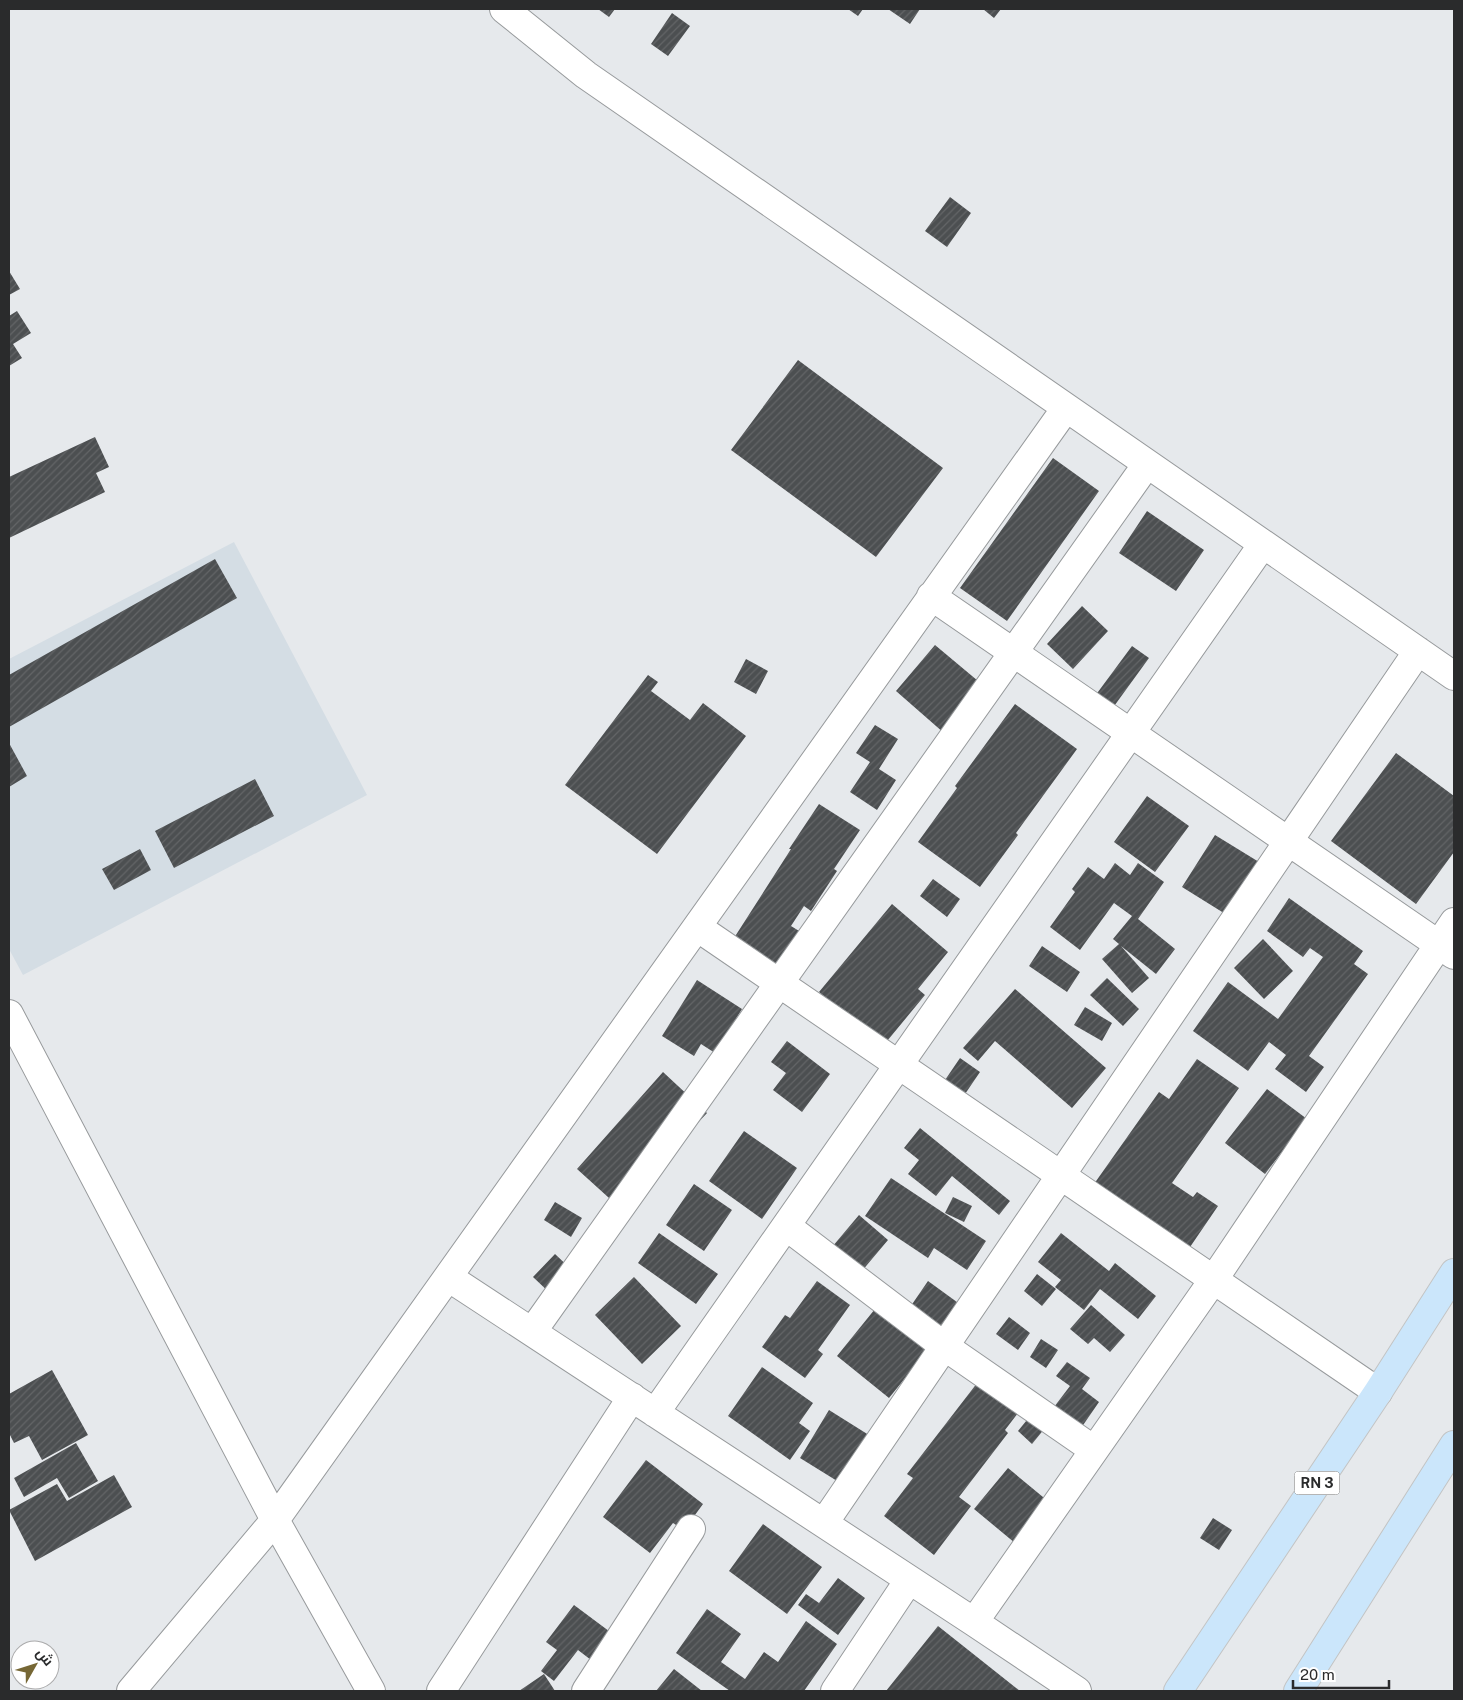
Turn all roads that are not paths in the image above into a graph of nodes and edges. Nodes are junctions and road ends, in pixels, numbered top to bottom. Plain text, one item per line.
1 (504, 9) edge
2 (1066, 408) junction
3 (1147, 464) junction
4 (1263, 544) junction
5 (932, 596) junction
6 (1418, 651) junction
7 (1013, 652) junction
8 (1454, 676) edge
9 (1131, 733) junction
10 (1288, 841) junction
11 (1454, 922) edge
12 (697, 927) junction
13 (1447, 950) edge
14 (779, 983) junction
15 (9, 1014) edge
16 (899, 1065) junction
17 (1060, 1175) junction
18 (786, 1226) junction
19 (1454, 1274) edge
20 (448, 1277) junction
21 (1214, 1280) junction
22 (532, 1332) junction
23 (944, 1346) junction
24 (1378, 1392) junction
25 (632, 1397) junction
26 (655, 1413) junction
27 (1454, 1446) edge
28 (1094, 1450) junction
29 (275, 1520) junction
30 (824, 1523) junction
31 (691, 1529) dead end
32 (910, 1580) junction
33 (974, 1622) junction
34 (131, 1691) edge
35 (371, 1691) edge
36 (441, 1691) edge
37 (586, 1691) edge
38 (835, 1691) edge
39 (1077, 1691) edge
40 (1178, 1691) edge
41 (1298, 1691) edge

1 - 2 street
2 - 3 street
2 - 5 street
3 - 4 street
3 - 7 street
4 - 6 street
4 - 9 street
5 - 7 street
5 - 12 street
6 - 8 street
6 - 10 street
7 - 9 street
7 - 14 street
9 - 10 street
9 - 16 street
10 - 13 street
10 - 17 street
11 - 13 street
12 - 14 street
12 - 20 street
13 - 21 street
14 - 16 street
14 - 22 street
15 - 29 street
16 - 17 street
16 - 18 street
17 - 21 street
17 - 23 street
18 - 23 street
18 - 26 street
19 - 24 main road, RN 3
20 - 22 street
20 - 29 street
21 - 24 street
21 - 28 street
22 - 25 street
23 - 28 street
23 - 30 street
24 - 40 main road, RN 3
25 - 26 street
25 - 36 street
26 - 30 street
27 - 41 main road
28 - 33 street
29 - 34 street
29 - 35 street
30 - 32 street
31 - 37 street
32 - 33 street
32 - 38 street
33 - 39 street

